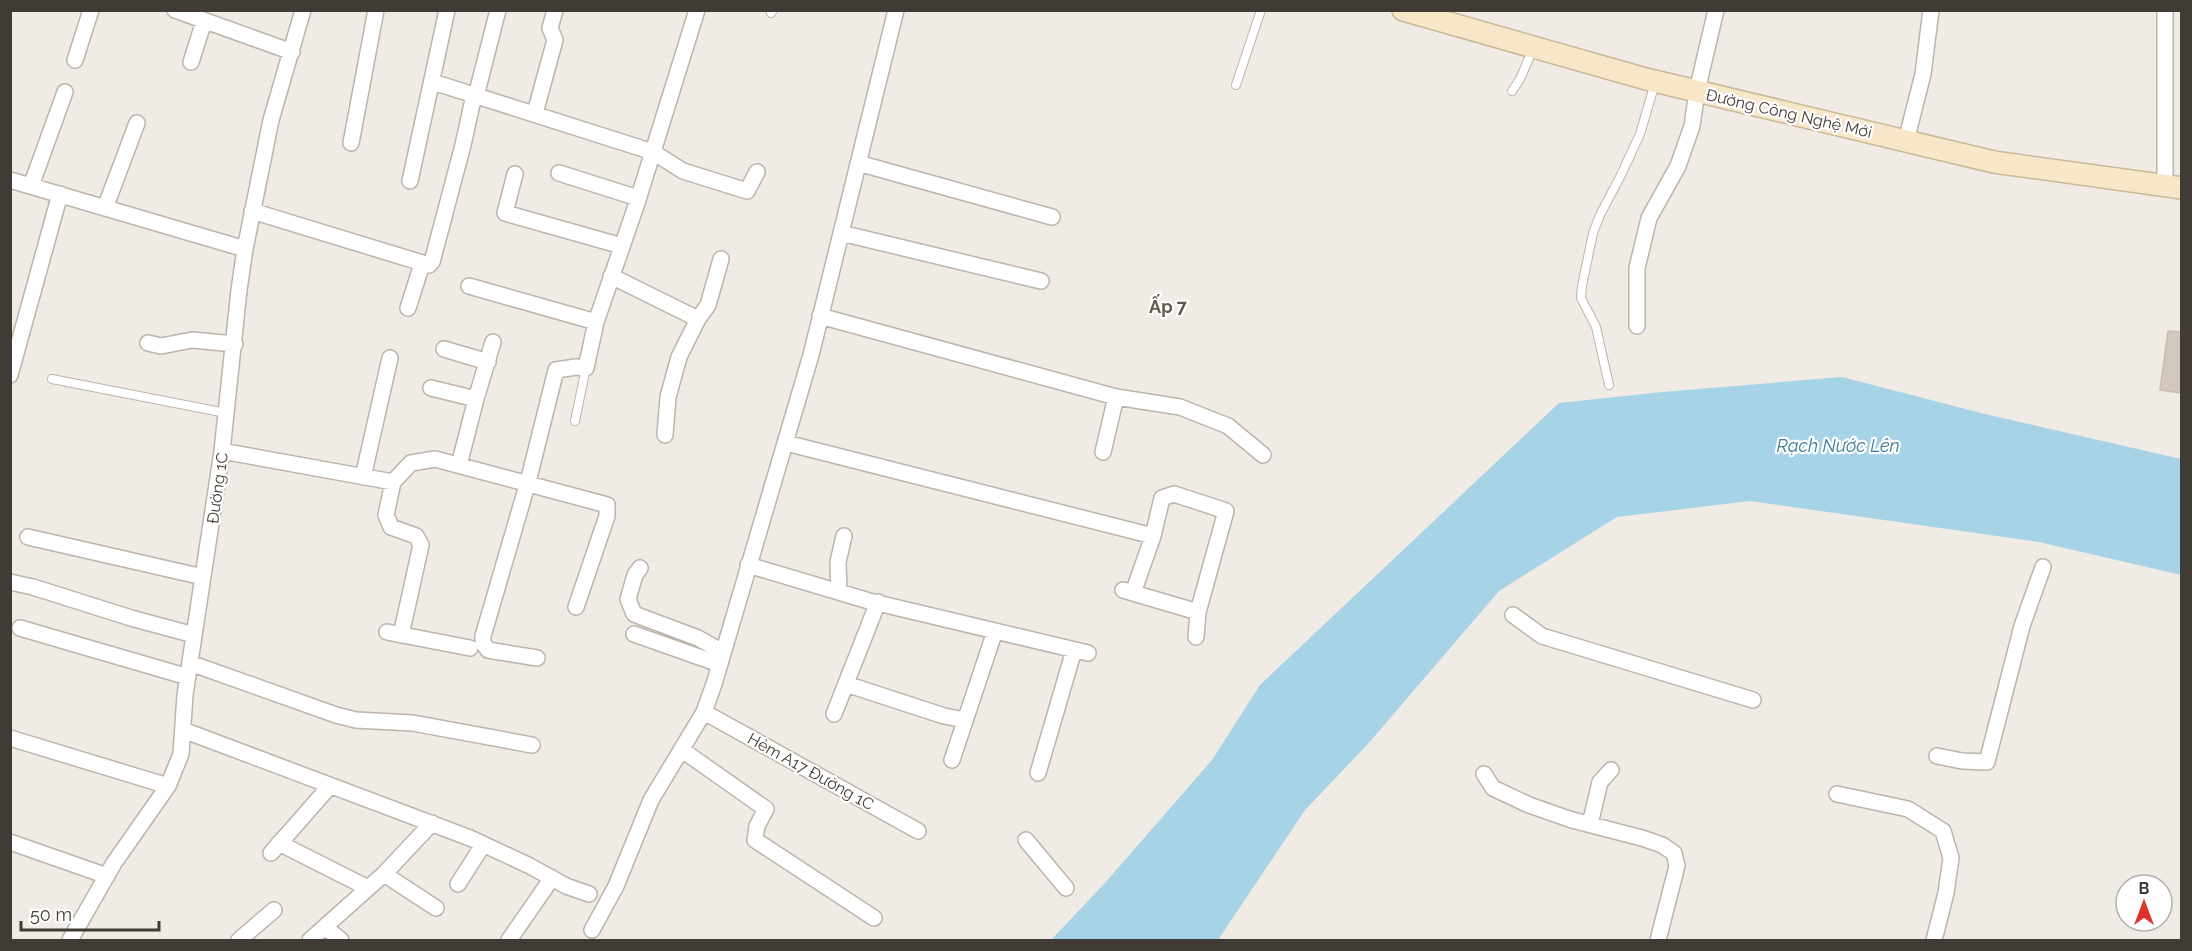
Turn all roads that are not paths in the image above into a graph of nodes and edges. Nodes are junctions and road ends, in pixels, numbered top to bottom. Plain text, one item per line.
1 (91, 10) edge
2 (175, 10) edge
3 (303, 10) edge
4 (376, 10) edge
5 (447, 10) edge
6 (498, 10) edge
7 (555, 10) edge
8 (697, 10) edge
9 (896, 10) edge
10 (1261, 10) edge
11 (1403, 10) edge
12 (1716, 10) edge
13 (1931, 10) edge
14 (2165, 10) edge
15 (204, 21) junction
16 (1533, 47) junction
17 (292, 52) junction
18 (75, 60) dead end
19 (191, 62) dead end
20 (1655, 81) junction
21 (433, 82) junction
22 (1236, 85) dead end
23 (1512, 91) dead end
24 (1697, 91) junction
25 (65, 92) dead end
26 (476, 96) junction
27 (535, 114) junction
28 (137, 123) dead end
29 (1906, 141) junction
30 (351, 143) dead end
31 (653, 152) junction
32 (858, 164) junction
33 (758, 172) dead end
34 (559, 173) dead end
35 (515, 174) dead end
36 (10, 180) edge
37 (410, 181) dead end
38 (31, 186) junction
39 (2173, 187) edge
40 (60, 194) junction
41 (639, 198) junction
42 (105, 208) junction
43 (252, 211) junction
44 (1052, 217) dead end
45 (841, 233) junction
46 (622, 246) junction
47 (245, 249) junction
48 (721, 259) dead end
49 (422, 264) junction
50 (611, 276) junction
51 (1041, 281) dead end
52 (469, 286) dead end
53 (408, 308) dead end
54 (820, 316) junction
55 (698, 319) junction
56 (596, 321) junction
57 (1637, 326) dead end
58 (493, 342) dead end
59 (148, 343) dead end
60 (235, 344) junction
61 (444, 349) dead end
62 (13, 355) edge
63 (390, 358) dead end
64 (488, 362) junction
65 (586, 368) junction
66 (10, 375) edge
67 (52, 379) dead end
68 (1609, 385) dead end
69 (431, 388) dead end
70 (1116, 397) junction
71 (476, 399) junction
72 (226, 413) junction
73 (575, 422) dead end
74 (665, 435) dead end
75 (786, 443) junction
76 (222, 451) junction
77 (1103, 452) dead end
78 (1263, 455) dead end
79 (459, 465) junction
80 (363, 477) junction
81 (393, 482) junction
82 (528, 482) junction
83 (844, 536) dead end
84 (1153, 536) junction
85 (28, 537) dead end
86 (748, 565) junction
87 (2043, 567) dead end
88 (640, 568) dead end
89 (203, 577) junction
90 (10, 582) edge
91 (839, 591) junction
92 (878, 602) junction
93 (576, 607) dead end
94 (1198, 612) junction
95 (1513, 615) dead end
96 (20, 628) dead end
97 (995, 631) junction
98 (634, 634) dead end
99 (194, 635) junction
100 (1196, 637) dead end
101 (470, 648) dead end
102 (537, 658) dead end
103 (721, 658) junction
104 (189, 670) junction
105 (846, 684) junction
106 (1753, 700) dead end
107 (704, 712) junction
108 (834, 714) dead end
109 (965, 720) junction
110 (183, 730) junction
111 (10, 738) edge
112 (532, 745) dead end
113 (682, 750) junction
114 (1937, 756) dead end
115 (952, 760) dead end
116 (1611, 771) dead end
117 (1038, 773) dead end
118 (1484, 774) dead end
119 (168, 786) junction
120 (330, 786) junction
121 (1838, 794) dead end
122 (432, 824) junction
123 (1590, 824) junction
124 (918, 831) dead end
125 (1026, 840) dead end
126 (10, 842) edge
127 (483, 845) junction
128 (384, 874) junction
129 (107, 876) junction
130 (552, 878) junction
131 (458, 884) dead end
132 (368, 888) junction
133 (1066, 888) dead end
134 (589, 894) dead end
135 (436, 908) dead end
136 (274, 910) dead end
137 (874, 918) dead end
138 (326, 928) junction
139 (592, 930) dead end
140 (70, 940) edge
141 (238, 940) edge
142 (310, 940) edge
143 (341, 940) edge
144 (509, 940) edge
145 (1658, 940) edge
146 (1934, 940) edge

1 - 18 street
2 - 15 street
3 - 17 street, Đường 1C
4 - 30 street
5 - 21 street
6 - 26 street
7 - 27 street
8 - 31 street
9 - 32 street
10 - 22 lane
11 - 16 street, Đường Công Nghệ Mới
12 - 24 street
13 - 29 street
14 - 39 street
15 - 17 street
15 - 19 street
16 - 20 street, Đường Công Nghệ Mới
16 - 23 lane
17 - 43 street, Đường 1C
20 - 24 street, Đường Công Nghệ Mới
20 - 68 lane
21 - 26 street
21 - 37 street
24 - 29 street, Đường Công Nghệ Mới
24 - 57 street
25 - 38 street
26 - 27 street
26 - 49 street
27 - 31 street
28 - 42 street
29 - 39 street, Đường Công Nghệ Mới
31 - 33 street
31 - 41 street
32 - 44 street
32 - 45 street
34 - 41 street
35 - 46 street
36 - 38 street
38 - 40 street
40 - 42 street
40 - 62 street
41 - 46 street
42 - 47 street
43 - 47 street, Đường 1C
43 - 49 street
45 - 51 street
45 - 54 street
46 - 50 street
47 - 60 street, Đường 1C
48 - 55 street
49 - 53 street
50 - 55 street
50 - 56 street
52 - 56 street
54 - 70 street
54 - 75 street
55 - 74 street
56 - 65 street
58 - 64 street
59 - 60 street
60 - 72 street, Đường 1C
61 - 64 street
62 - 66 street
63 - 80 street
64 - 71 street
65 - 73 lane
65 - 82 street
67 - 72 lane
69 - 71 street
70 - 77 street
70 - 78 street
71 - 79 street
72 - 76 street, Đường 1C
75 - 84 street
75 - 86 street
76 - 80 street
76 - 89 street, Đường 1C
79 - 81 street
79 - 82 street
80 - 81 street
81 - 101 street
82 - 93 street
82 - 102 street
83 - 91 street
84 - 94 street
84 - 94 street
85 - 89 street
86 - 91 street
86 - 103 street
87 - 114 street
88 - 103 street
89 - 99 street, Đường 1C
90 - 99 street
91 - 92 street
92 - 97 street
92 - 105 street
94 - 100 street
95 - 106 street
96 - 104 street
97 - 109 street
97 - 117 street
98 - 103 street
99 - 104 street, Đường 1C
103 - 107 street
104 - 110 street, Đường 1C
104 - 112 street
105 - 108 street
105 - 109 street
107 - 113 street
107 - 124 street, Hẻm A17 Đường 1C
109 - 115 street
110 - 119 street, Đường 1C
110 - 120 street
111 - 119 street
113 - 137 street
113 - 139 street
116 - 123 street
118 - 123 street
119 - 129 street, Đường 1C
120 - 122 street
120 - 132 street
121 - 146 street
122 - 127 street
122 - 128 street
123 - 145 street
125 - 133 street
126 - 129 street
127 - 130 street
127 - 131 street
128 - 132 street
128 - 135 street
129 - 140 street, Đường 1C
130 - 134 street
130 - 144 street
132 - 138 street
136 - 141 street
138 - 142 street
138 - 143 street

